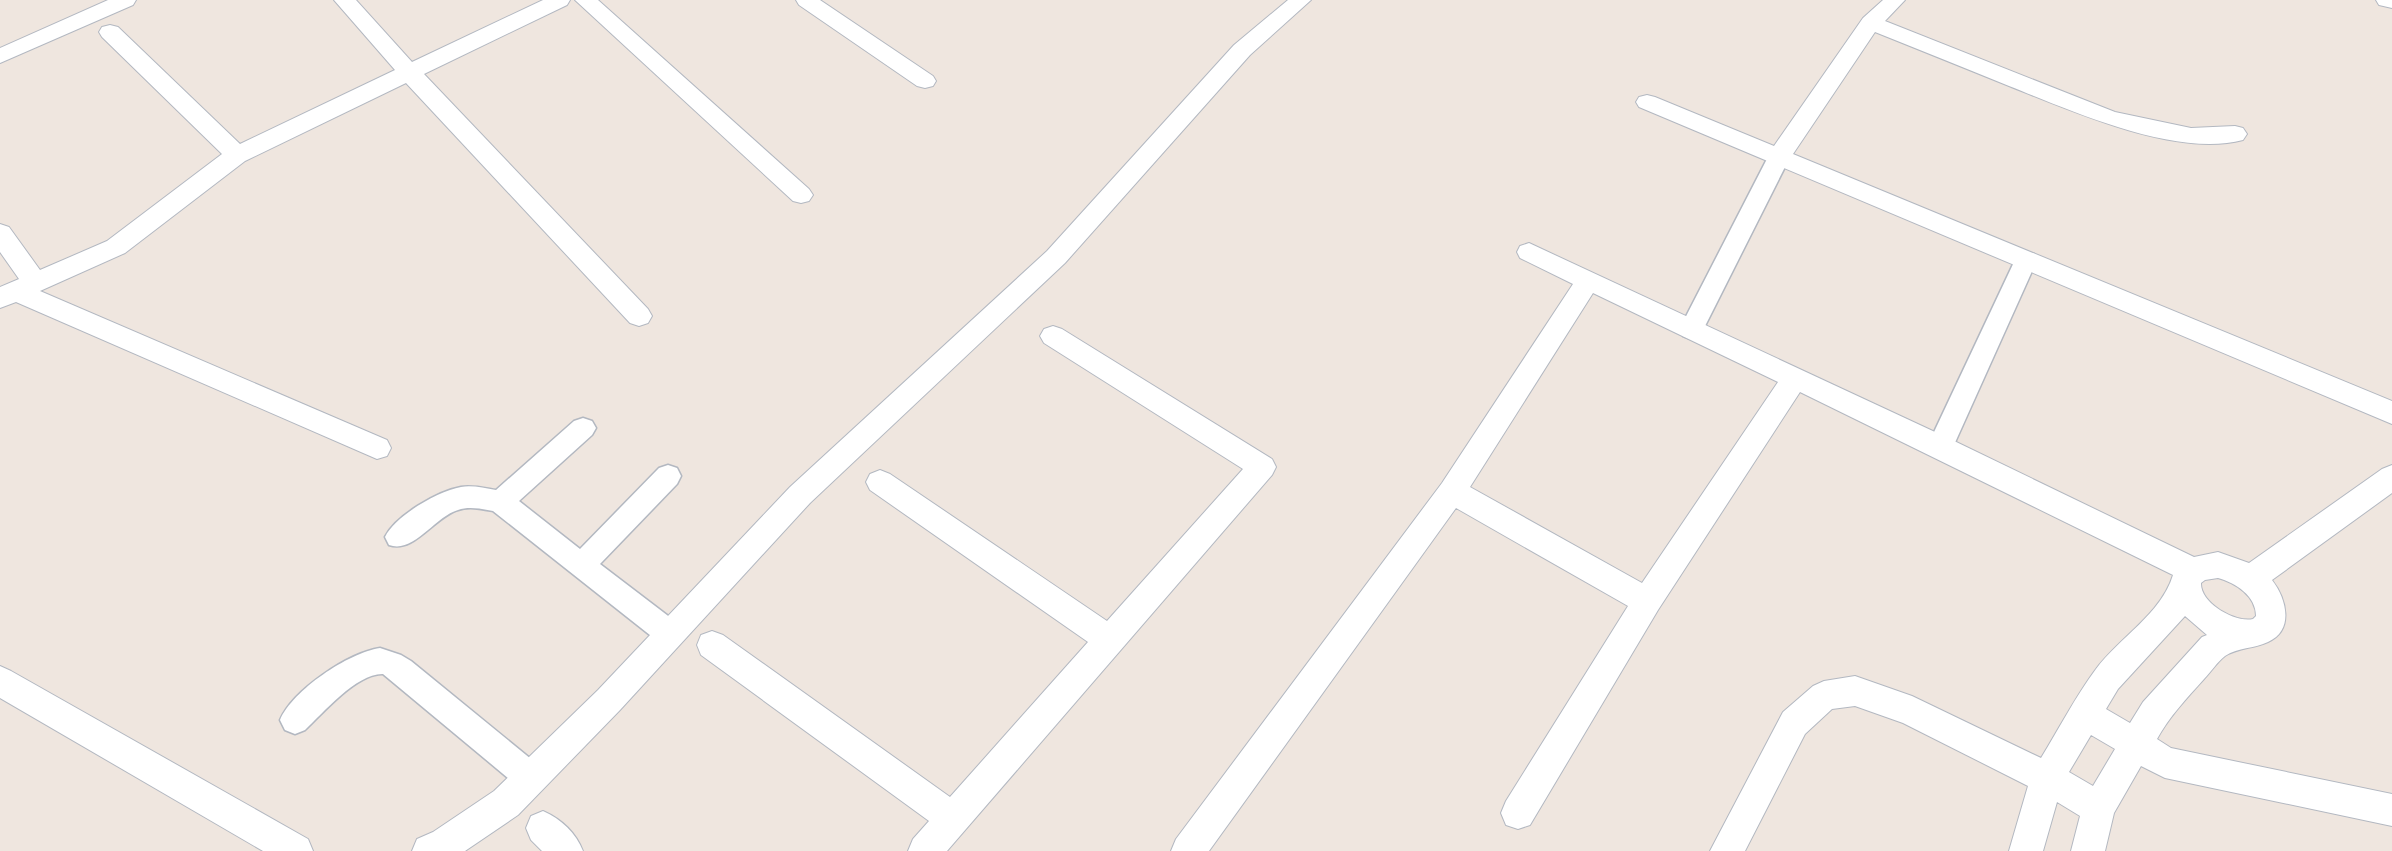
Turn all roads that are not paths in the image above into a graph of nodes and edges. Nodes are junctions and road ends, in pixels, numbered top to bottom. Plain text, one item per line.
1 (126, 0) edge
2 (344, 0) edge
3 (560, 0) edge
4 (585, 0) edge
5 (806, 0) edge
6 (1300, 0) edge
7 (1895, 0) edge
8 (2386, 0) edge
9 (2392, 2) edge
10 (1871, 23) junction
11 (110, 32) dead end
12 (0, 56) edge
13 (409, 72) junction
14 (926, 81) dead end
15 (1647, 102) dead end
16 (2236, 134) dead end
17 (237, 154) junction
18 (1779, 158) junction
19 (801, 196) dead end
20 (0, 232) edge
21 (1529, 252) dead end
22 (2026, 260) junction
23 (1588, 281) junction
24 (17, 290) edge
25 (639, 316) dead end
26 (1690, 330) junction
27 (1053, 336) dead end
28 (1794, 379) junction
29 (2392, 413) edge
30 (583, 428) dead end
31 (1940, 447) junction
32 (377, 448) dead end
33 (668, 476) dead end
34 (2392, 478) edge
35 (880, 482) dead end
36 (1452, 491) junction
37 (500, 502) junction
38 (398, 537) dead end
39 (581, 566) junction
40 (2250, 579) junction
41 (2189, 581) junction
42 (1647, 601) junction
43 (670, 634) junction
44 (2239, 634) junction
45 (1110, 640) junction
46 (712, 645) dead end
47 (0, 681) edge
48 (2086, 714) junction
49 (295, 720) dead end
50 (2135, 745) junction
51 (531, 778) junction
52 (2047, 778) junction
53 (2099, 808) junction
54 (2392, 810) edge
55 (1518, 813) dead end
56 (953, 819) junction
57 (544, 828) dead end
58 (296, 851) edge
59 (429, 851) edge
60 (566, 851) edge
61 (925, 851) edge
62 (1188, 851) edge
63 (1728, 851) edge
64 (2026, 851) edge
65 (2088, 851) edge

1 - 12 street
2 - 13 street
3 - 13 street
4 - 19 street
5 - 14 street
6 - 43 street
7 - 10 street
8 - 9 street
10 - 16 street
10 - 18 street
11 - 17 street
13 - 17 street
13 - 25 street
15 - 18 street
17 - 24 street
18 - 22 street
18 - 26 lane
20 - 24 street
21 - 23 street
22 - 29 street
22 - 31 lane
23 - 26 street
23 - 36 street
24 - 32 street
26 - 28 street
27 - 45 street
28 - 31 street
28 - 42 street
30 - 37 lane
31 - 41 street
33 - 39 lane
34 - 40 street
35 - 45 street
36 - 42 street
36 - 62 street
37 - 38 lane
37 - 39 lane
39 - 43 lane
40 - 41 street
40 - 44 street
41 - 44 street
41 - 48 street
42 - 55 street
43 - 51 street
44 - 50 street
45 - 56 street
46 - 56 street
47 - 58 street
48 - 50 street
48 - 52 street
49 - 51 lane
50 - 53 street
50 - 54 street
51 - 59 street
52 - 53 street
52 - 63 street
52 - 64 street
53 - 65 street
56 - 61 street
57 - 60 street

